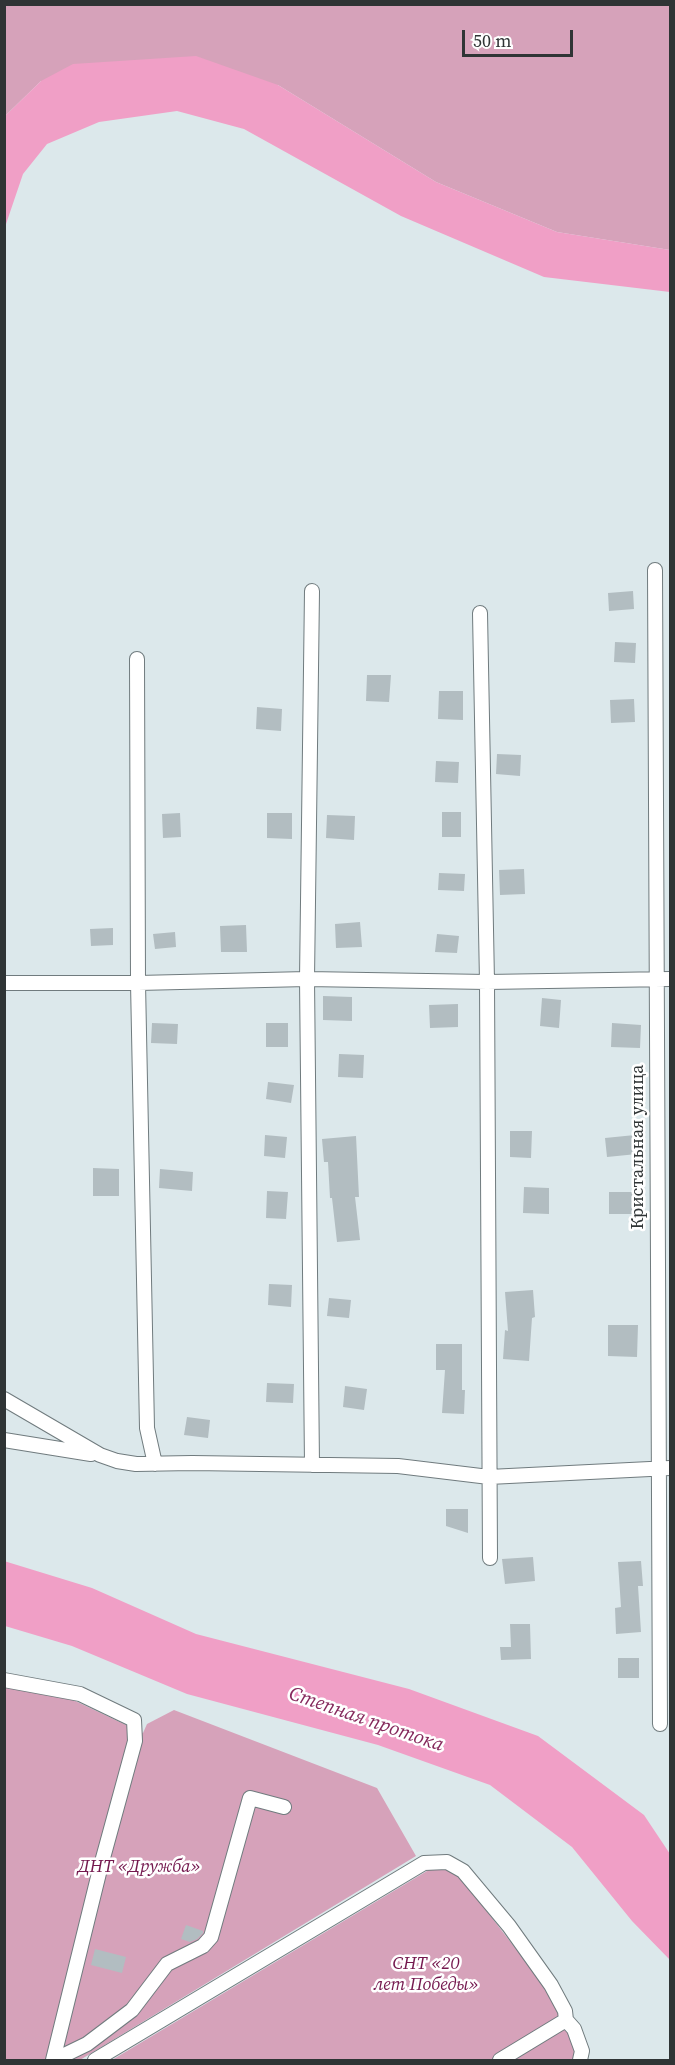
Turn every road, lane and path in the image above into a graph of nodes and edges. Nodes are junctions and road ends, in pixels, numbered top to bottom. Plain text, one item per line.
1 (655, 570) dead end
2 (312, 591) dead end
3 (480, 613) dead end
4 (137, 659) dead end
5 (307, 979) junction
6 (655, 979) junction
7 (670, 979) edge
8 (4, 982) edge
9 (487, 982) junction
10 (138, 983) junction
11 (4, 1399) edge
12 (4, 1440) edge
13 (100, 1455) junction
14 (155, 1464) junction
15 (312, 1465) junction
16 (664, 1468) edge
17 (489, 1477) junction
18 (490, 1558) dead end
19 (4, 1680) edge
20 (660, 1724) dead end
21 (284, 1807) dead end
22 (566, 2020) junction
23 (54, 2061) edge
24 (95, 2061) edge
25 (500, 2061) edge
26 (580, 2061) edge

1 - 6 street, Кристальная улица
2 - 5 street
3 - 9 street
4 - 10 street
5 - 9 street
5 - 10 street
5 - 15 street
6 - 7 street
6 - 9 street
6 - 16 street, Кристальная улица
8 - 10 street
9 - 17 street
10 - 14 street
11 - 13 street
12 - 13 street
13 - 14 street
14 - 15 street
15 - 17 street
16 - 17 street
16 - 20 street, Кристальная улица
17 - 18 street
19 - 23 street
21 - 23 street
22 - 24 street
22 - 25 street
22 - 26 street

